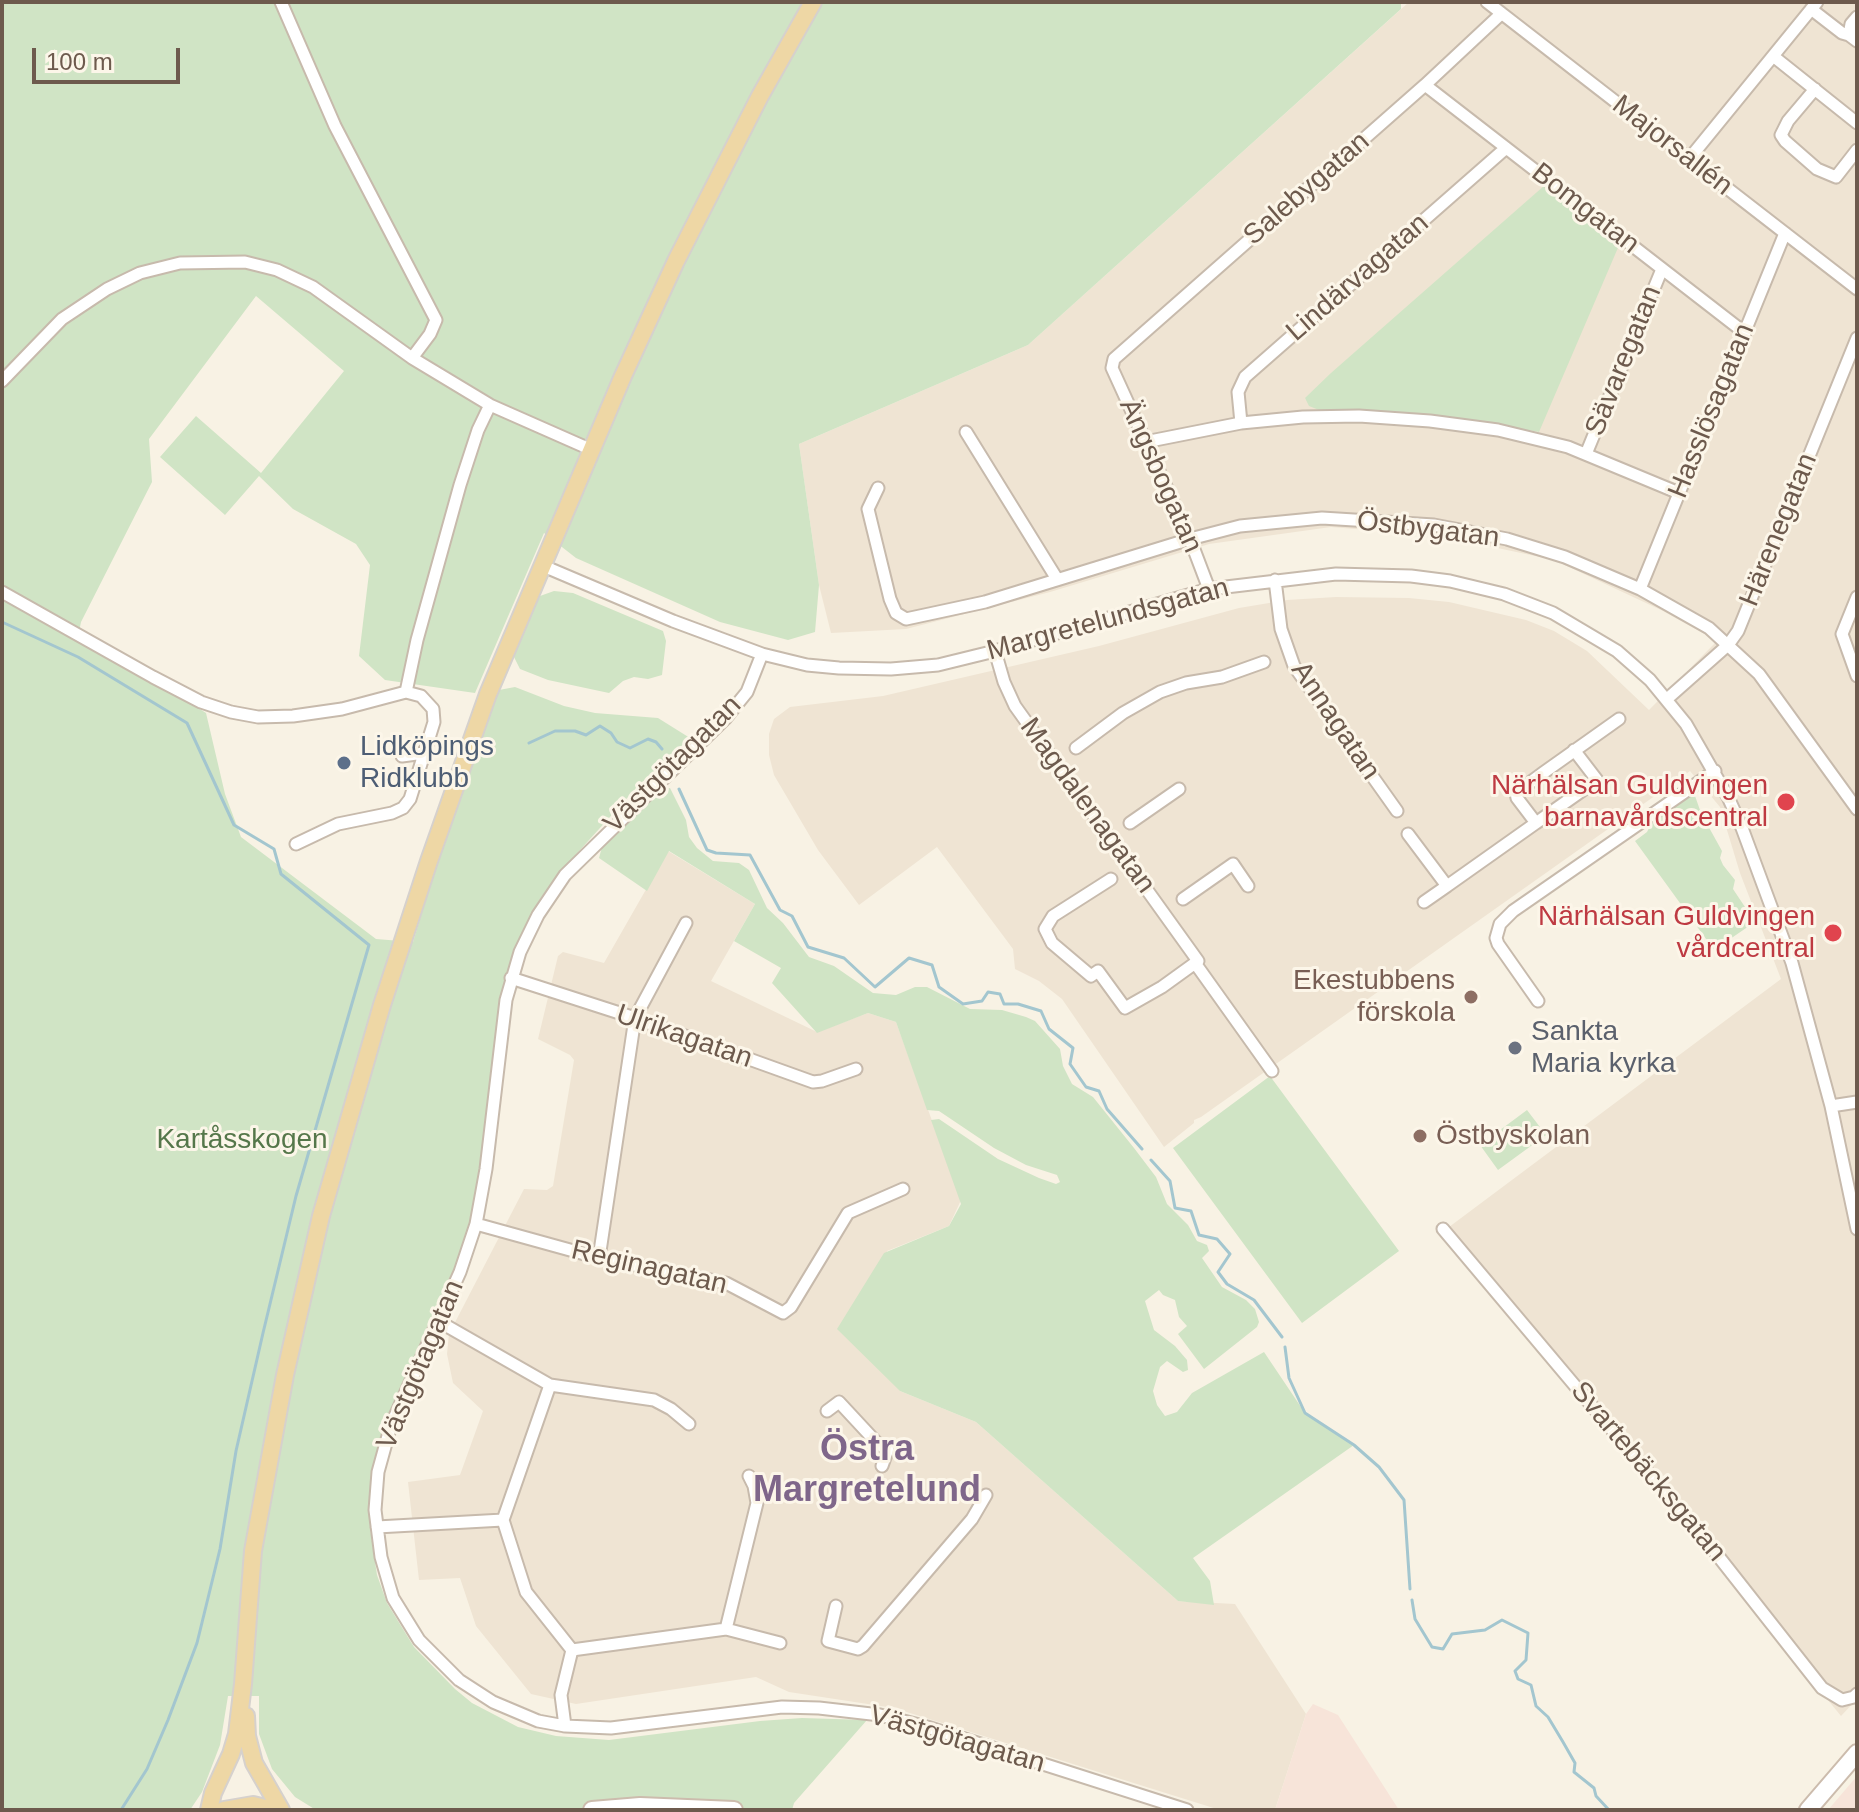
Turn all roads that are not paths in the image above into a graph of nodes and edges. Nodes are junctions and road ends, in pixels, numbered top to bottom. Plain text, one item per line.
1 (281, 2) edge
2 (813, 2) edge
3 (1487, 2) edge
4 (1814, 6) edge
5 (1501, 14) junction
6 (1857, 17) edge
7 (1853, 38) edge
8 (1773, 56) junction
9 (1425, 85) junction
10 (1815, 89) junction
11 (1857, 123) edge
12 (1506, 148) junction
13 (1857, 150) edge
14 (1689, 159) junction
15 (1785, 233) junction
16 (1662, 269) junction
17 (1857, 289) edge
18 (1745, 333) junction
19 (1857, 338) edge
20 (412, 358) junction
21 (1112, 363) joint
22 (2, 381) edge
23 (490, 405) junction
24 (1241, 423) junction
25 (966, 432) dead end
26 (1145, 442) junction
27 (592, 450) junction
28 (1586, 454) junction
29 (878, 488) dead end
30 (1679, 493) junction
31 (1190, 539) junction
32 (541, 565) junction
33 (1057, 579) junction
34 (1275, 580) junction
35 (1209, 589) junction
36 (1640, 589) junction
37 (2, 592) edge
38 (1857, 597) edge
39 (1728, 645) junction
40 (995, 651) junction
41 (762, 654) junction
42 (1264, 662) dead end
43 (1857, 676) edge
44 (406, 692) junction
45 (1667, 699) junction
46 (1619, 719) dead end
47 (1076, 748) dead end
48 (1574, 750) junction
49 (424, 753) junction
50 (402, 756) dead end
51 (1715, 771) junction
52 (1179, 789) dead end
53 (1857, 809) edge
54 (1397, 811) dead end
55 (1130, 823) dead end
56 (1536, 823) junction
57 (1408, 834) dead end
58 (296, 844) dead end
59 (1111, 879) dead end
60 (1248, 886) dead end
61 (1447, 886) junction
62 (1183, 899) dead end
63 (1424, 902) dead end
64 (686, 923) dead end
65 (1194, 958) junction
66 (511, 978) junction
67 (1538, 1001) dead end
68 (635, 1018) junction
69 (856, 1069) dead end
70 (1272, 1071) dead end
71 (1857, 1102) edge
72 (1831, 1106) junction
73 (903, 1189) dead end
74 (476, 1224) junction
75 (1443, 1229) dead end
76 (1857, 1229) edge
77 (599, 1258) junction
78 (438, 1321) junction
79 (550, 1385) junction
80 (827, 1411) dead end
81 (689, 1424) dead end
82 (882, 1466) dead end
83 (749, 1476) dead end
84 (986, 1495) dead end
85 (503, 1520) junction
86 (377, 1527) junction
87 (836, 1606) dead end
88 (726, 1629) junction
89 (780, 1643) dead end
90 (572, 1650) junction
91 (243, 1684) junction
92 (1857, 1694) edge
93 (565, 1726) junction
94 (1857, 1753) edge
95 (209, 1810) edge
96 (224, 1810) edge
97 (273, 1810) edge
98 (281, 1810) edge
99 (592, 1810) edge
100 (734, 1810) edge
101 (1187, 1810) edge
102 (1808, 1810) edge

1 - 20 street
2 - 27 main road
3 - 5 street, Majorsallén
4 - 7 street
4 - 8 street
5 - 9 street, Salebygatan
5 - 14 street, Majorsallén
6 - 7 street
8 - 10 street
8 - 14 street
9 - 12 street, Bomgatan
9 - 21 street, Salebygatan
10 - 11 street
10 - 13 street
12 - 16 street, Bomgatan
12 - 24 street, Lindärvagatan
14 - 15 street, Majorsallén
15 - 17 street, Majorsallén
15 - 18 street, Hasslösagatan
16 - 18 street, Bomgatan
16 - 28 street, Sävaregatan
18 - 30 street, Hasslösagatan
19 - 39 street, Härenegatan
20 - 22 street
20 - 23 street
21 - 26 street, Ängsbogatan
23 - 27 street
23 - 44 street
24 - 26 street
24 - 28 street
25 - 33 street
26 - 31 street, Ängsbogatan
27 - 32 main road
28 - 30 street
29 - 33 street, Östbygatan
30 - 36 street, Hasslösagatan
31 - 33 street, Östbygatan
31 - 35 street, Ängsbogatan
31 - 36 street, Östbygatan
32 - 41 street, Margretelundsgatan
32 - 91 main road
34 - 35 street, Margretelundsgatan
34 - 45 street, Margretelundsgatan
34 - 54 street, Annagatan
35 - 40 street, Margretelundsgatan
36 - 39 street, Östbygatan
37 - 44 street
38 - 43 street
39 - 45 street, Härenegatan
39 - 53 street, Östbygatan
40 - 41 street, Margretelundsgatan
40 - 65 street, Magdalenagatan
41 - 66 street, Västgötagatan
42 - 47 street
44 - 49 street
45 - 51 street, Margretelundsgatan
46 - 48 street
48 - 56 street
48 - 56 street
49 - 50 street
49 - 58 street
51 - 67 street
51 - 72 street, Margretelundsgatan
52 - 55 street
56 - 61 street
57 - 61 street
59 - 65 street
60 - 62 street
61 - 63 street
64 - 68 street
65 - 70 street, Magdalenagatan
66 - 68 street, Ulrikagatan
66 - 74 street, Västgötagatan
68 - 69 street, Ulrikagatan
68 - 77 street
71 - 72 street
72 - 76 street, Margretelundsgatan
73 - 77 street, Reginagatan
74 - 77 street, Reginagatan
74 - 78 street, Västgötagatan
75 - 92 street, Svartebäcksgatan
78 - 79 street
78 - 86 street, Västgötagatan
79 - 81 street
79 - 85 street
80 - 82 street
83 - 88 street
84 - 87 street
85 - 86 street
85 - 90 street
86 - 93 street, Västgötagatan
88 - 89 street
88 - 90 street
90 - 93 street
91 - 95 main road
91 - 98 main road
93 - 101 street, Västgötagatan
94 - 102 main road
96 - 97 main road
99 - 100 main road

